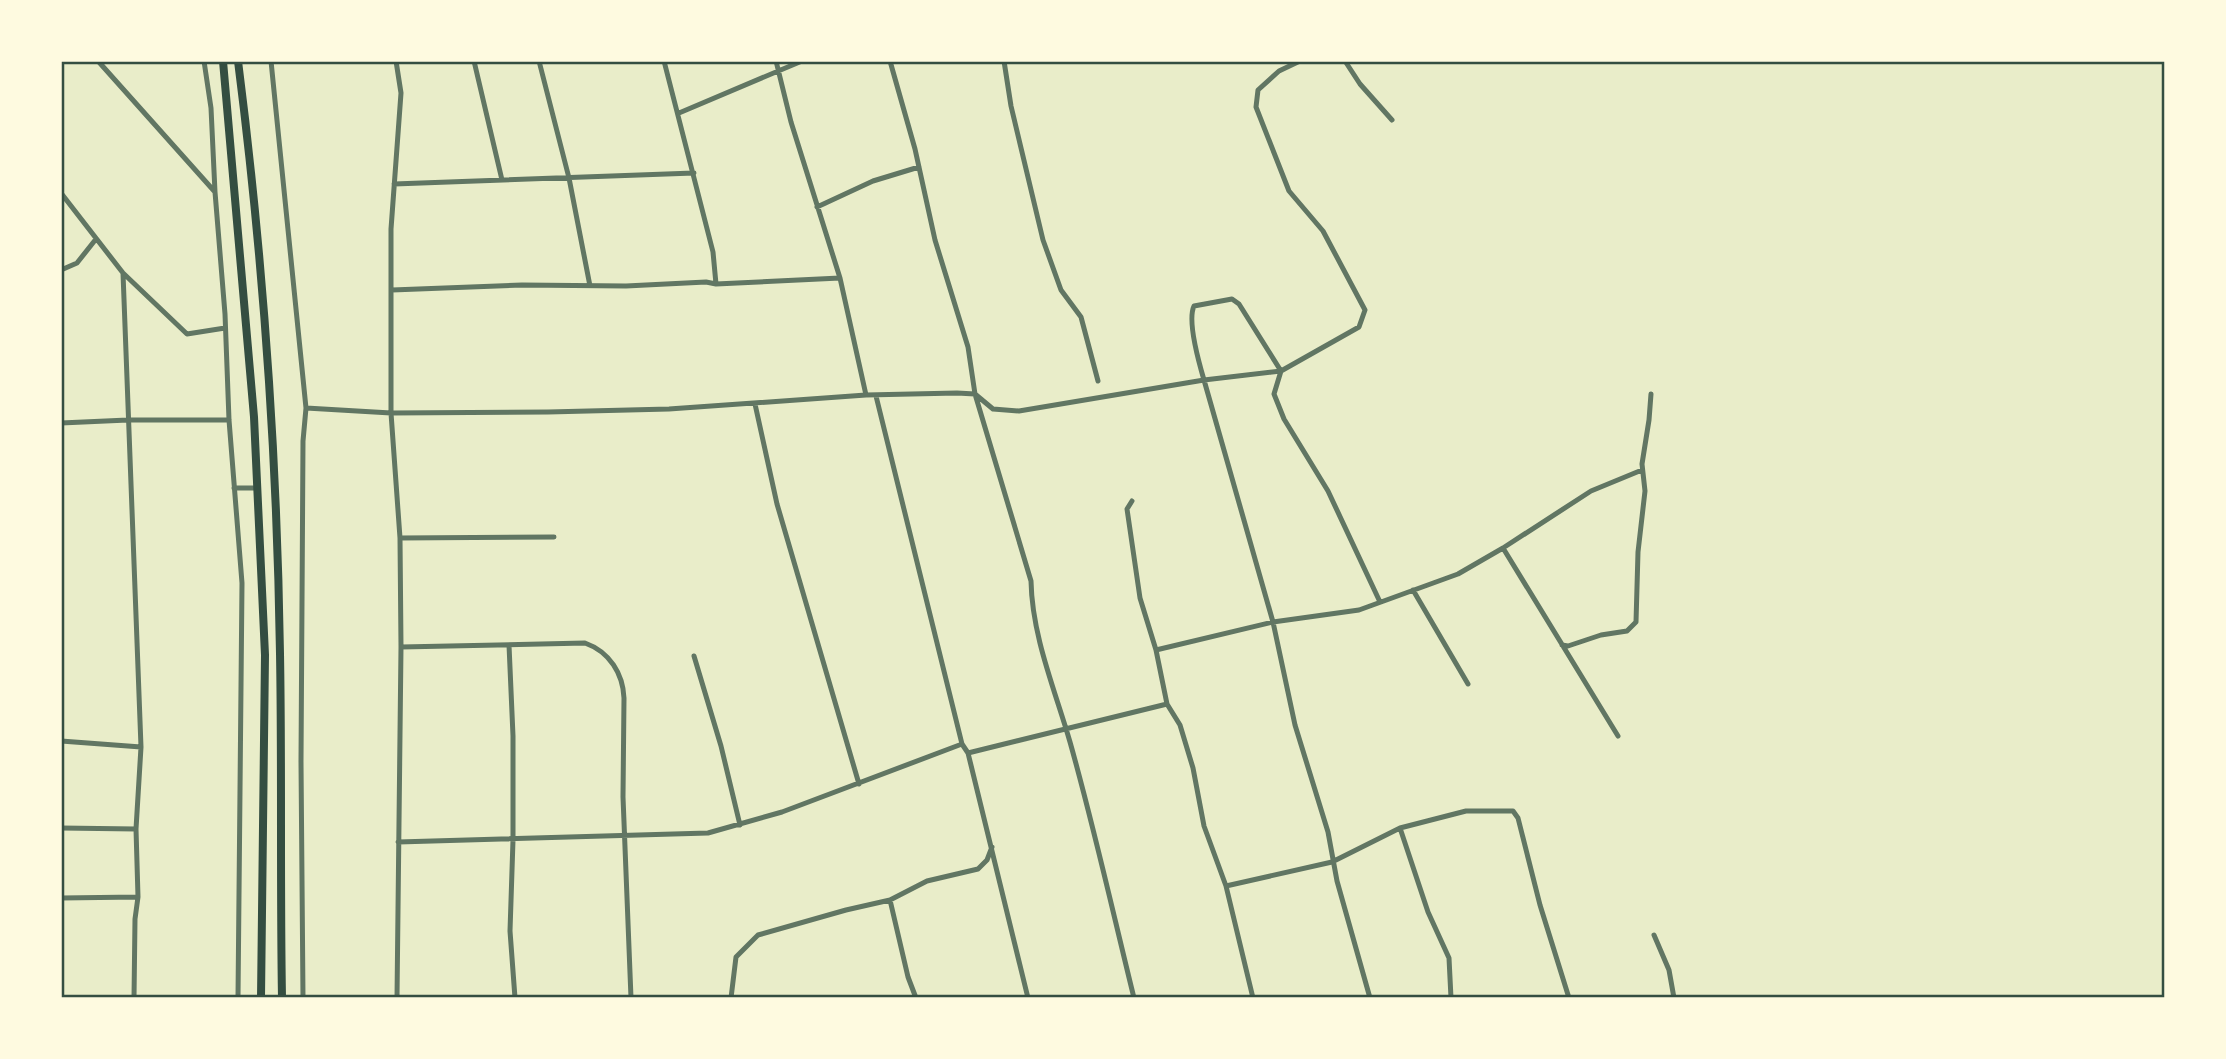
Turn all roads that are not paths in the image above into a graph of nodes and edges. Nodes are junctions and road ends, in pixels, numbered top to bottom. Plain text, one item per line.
1 (98, 61) edge
2 (204, 61) edge
3 (223, 61) edge
4 (238, 61) edge
5 (271, 61) edge
6 (396, 61) edge
7 (474, 61) edge
8 (539, 61) edge
9 (664, 61) edge
10 (776, 61) edge
11 (802, 61) edge
12 (890, 61) edge
13 (1004, 61) edge
14 (1300, 61) edge
15 (1345, 61) edge
16 (779, 71) junction
17 (679, 113) junction
18 (1392, 120) dead end
19 (919, 167) junction
20 (694, 173) junction
21 (569, 178) junction
22 (502, 180) junction
23 (394, 184) junction
24 (215, 192) junction
25 (61, 193) edge
26 (817, 207) junction
27 (96, 239) junction
28 (61, 270) edge
29 (124, 273) junction
30 (840, 278) junction
31 (716, 284) junction
32 (590, 286) junction
33 (392, 290) junction
34 (225, 328) junction
35 (1281, 371) junction
36 (1203, 380) junction
37 (1098, 381) dead end
38 (975, 394) junction
39 (1651, 394) dead end
40 (866, 395) junction
41 (876, 396) junction
42 (755, 404) junction
43 (306, 408) junction
44 (391, 413) junction
45 (128, 420) junction
46 (229, 420) junction
47 (61, 423) edge
48 (1642, 470) junction
49 (234, 488) junction
50 (258, 488) junction
51 (1132, 501) dead end
52 (554, 537) dead end
53 (400, 538) junction
54 (1503, 548) junction
55 (1413, 590) junction
56 (1380, 602) junction
57 (1273, 622) junction
58 (509, 645) junction
59 (1562, 645) junction
60 (401, 647) junction
61 (1156, 650) junction
62 (694, 656) dead end
63 (1468, 684) dead end
64 (1167, 704) junction
65 (1066, 729) junction
66 (1618, 736) dead end
67 (61, 741) edge
68 (962, 744) junction
69 (141, 747) junction
70 (968, 753) junction
71 (859, 784) junction
72 (740, 825) junction
73 (61, 828) edge
74 (1400, 828) junction
75 (136, 829) junction
76 (626, 836) junction
77 (513, 840) junction
78 (398, 842) junction
79 (992, 847) junction
80 (1332, 862) junction
81 (1226, 886) junction
82 (138, 897) junction
83 (61, 898) edge
84 (890, 900) junction
85 (1654, 935) dead end
86 (134, 998) edge
87 (238, 998) edge
88 (261, 998) edge
89 (282, 998) edge
90 (303, 998) edge
91 (397, 998) edge
92 (515, 998) edge
93 (631, 998) edge
94 (731, 998) edge
95 (916, 998) edge
96 (1028, 998) edge
97 (1134, 998) edge
98 (1253, 998) edge
99 (1370, 998) edge
100 (1451, 998) edge
101 (1569, 998) edge
102 (1674, 998) edge

1 - 24 street
2 - 24 street
3 - 50 main road
4 - 89 main road
5 - 43 street
6 - 23 street
7 - 22 street
8 - 21 street
9 - 17 street
10 - 16 street
11 - 16 street
12 - 19 street
13 - 37 street
14 - 35 street
15 - 18 street
16 - 17 street
16 - 26 street
17 - 20 street
19 - 26 street
19 - 38 street
20 - 21 street
20 - 31 street
21 - 22 street
21 - 32 street
22 - 23 street
23 - 33 street
24 - 34 street
25 - 27 street
26 - 30 street
27 - 28 street
27 - 29 street
29 - 34 street
29 - 45 street
30 - 31 street
30 - 40 street
31 - 32 street
32 - 33 street
33 - 44 street
34 - 46 street
35 - 36 street
35 - 36 street
35 - 56 street
36 - 38 street
36 - 57 street
38 - 41 street
38 - 65 street
39 - 48 street
40 - 41 street
40 - 42 street
41 - 68 street
42 - 44 street
42 - 71 street
43 - 44 street
43 - 90 street
44 - 53 street
45 - 46 street
45 - 47 street
45 - 69 street
46 - 49 street
48 - 54 street
48 - 59 street
49 - 50 street
49 - 87 street
50 - 88 main road
51 - 61 street
52 - 53 street
53 - 60 street
54 - 55 street
54 - 59 street
55 - 56 street
55 - 63 street
56 - 57 street
57 - 61 street
57 - 80 street
58 - 60 street
58 - 76 street
58 - 77 street
59 - 66 street
60 - 78 street
61 - 64 street
62 - 72 street
64 - 65 street
64 - 81 street
65 - 70 street
65 - 97 street
67 - 69 street
68 - 70 street
68 - 71 street
69 - 75 street
70 - 79 street
71 - 72 street
72 - 76 street
73 - 75 street
74 - 80 street
74 - 100 street
74 - 101 street
75 - 82 street
76 - 77 street
76 - 93 street
77 - 78 street
77 - 92 street
78 - 91 street
79 - 84 street
79 - 96 street
80 - 81 street
80 - 99 street
81 - 98 street
82 - 83 street
82 - 86 street
84 - 94 street
84 - 95 street
85 - 102 street

